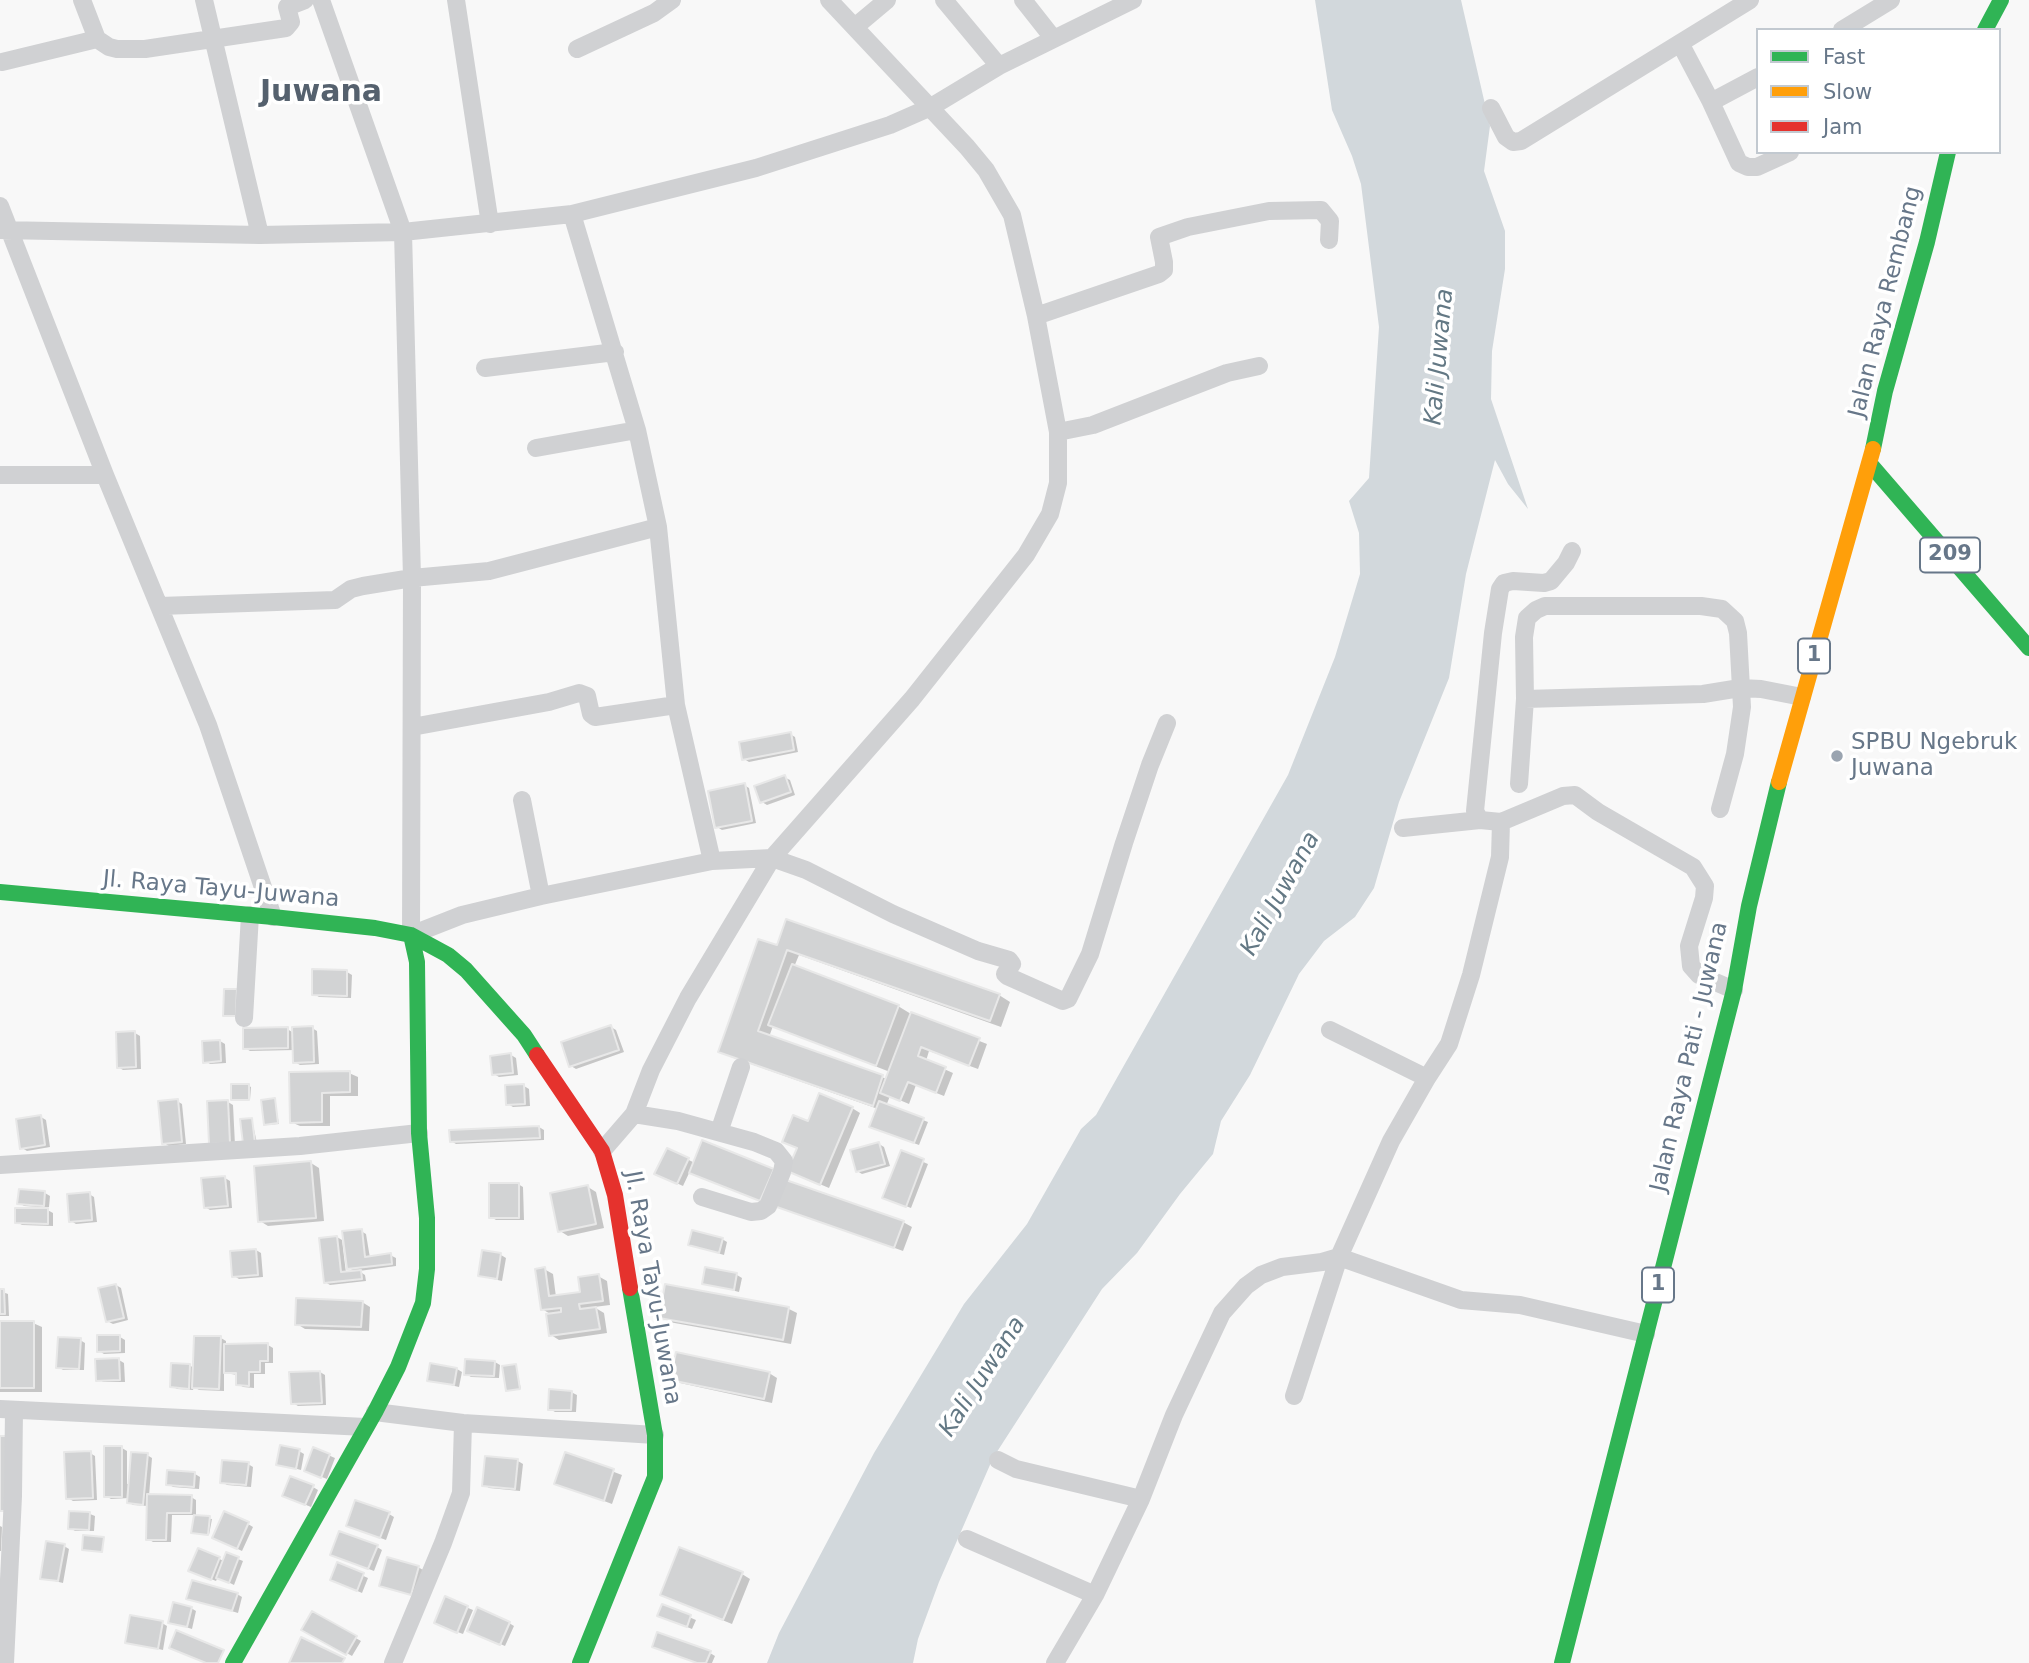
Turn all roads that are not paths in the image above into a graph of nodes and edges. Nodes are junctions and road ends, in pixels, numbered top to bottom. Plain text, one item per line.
1 (82, 0) edge
2 (204, 0) edge
3 (305, 0) edge
4 (321, 0) edge
5 (456, 0) edge
6 (671, 0) edge
7 (829, 0) edge
8 (887, 0) edge
9 (944, 0) edge
10 (1023, 0) edge
11 (1133, 0) edge
12 (1750, 0) edge
13 (1891, 0) edge
14 (2001, 0) edge
15 (856, 26) junction
16 (1845, 28) edge
17 (1986, 28) edge
18 (1053, 38) junction
19 (97, 39) junction
20 (214, 40) junction
21 (1680, 43) junction
22 (577, 49) dead end
23 (2, 62) dead end
24 (999, 66) junction
25 (1756, 78) edge
26 (1711, 101) junction
27 (932, 107) junction
28 (1491, 108) dead end
29 (1786, 154) edge
30 (1948, 154) edge
31 (0, 206) edge
32 (572, 214) junction
33 (491, 224) junction
34 (5, 230) edge
35 (403, 232) junction
36 (260, 235) junction
37 (1329, 240) dead end
38 (1036, 316) junction
39 (615, 352) junction
40 (1259, 366) dead end
41 (485, 368) dead end
42 (637, 430) junction
43 (1058, 432) junction
44 (536, 448) dead end
45 (1870, 464) junction
46 (0, 475) edge
47 (105, 475) junction
48 (658, 527) junction
49 (1572, 551) dead end
50 (412, 578) junction
51 (160, 606) junction
52 (2029, 648) edge
53 (1740, 688) junction
54 (1802, 697) junction
55 (1525, 699) junction
56 (677, 705) junction
57 (1167, 723) dead end
58 (412, 727) junction
59 (1519, 784) dead end
60 (522, 800) dead end
61 (1720, 809) dead end
62 (1480, 820) junction
63 (1502, 822) junction
64 (1403, 828) dead end
65 (772, 858) junction
66 (712, 861) junction
67 (0, 892) edge
68 (541, 896) junction
69 (250, 915) junction
70 (273, 917) junction
71 (411, 935) junction
72 (1734, 990) junction
73 (244, 1017) dead end
74 (1330, 1030) dead end
75 (741, 1067) dead end
76 (1427, 1078) junction
77 (634, 1114) junction
78 (719, 1132) junction
79 (419, 1133) junction
80 (603, 1151) junction
81 (0, 1165) edge
82 (702, 1198) dead end
83 (1339, 1257) junction
84 (1646, 1334) junction
85 (1294, 1396) dead end
86 (7, 1410) edge
87 (375, 1412) junction
88 (463, 1423) junction
89 (365, 1427) junction
90 (654, 1435) junction
91 (998, 1460) dead end
92 (1142, 1499) junction
93 (967, 1539) dead end
94 (5, 1595) edge
95 (1095, 1595) junction
96 (5, 1663) edge
97 (233, 1663) edge
98 (393, 1663) edge
99 (580, 1663) edge
100 (1055, 1663) edge
101 (1562, 1663) edge

1 - 19 street
2 - 20 street
3 - 20 street
4 - 35 street
5 - 33 street
6 - 22 street
7 - 15 street
8 - 15 street
9 - 24 street
10 - 18 street
11 - 18 street
12 - 21 street
13 - 16 street
14 - 17 main road
15 - 27 street
18 - 24 street
19 - 20 street
19 - 23 street
20 - 36 street
21 - 26 street
21 - 28 street
24 - 27 street
25 - 26 street
26 - 29 street
27 - 32 street
27 - 38 street
30 - 45 main road, Jalan Raya Rembang / 1
31 - 34 street
32 - 33 street
32 - 39 street
33 - 35 street
34 - 36 street
34 - 47 street
35 - 36 street
35 - 50 street
37 - 38 street
38 - 43 street
39 - 41 street
39 - 42 street
40 - 43 street
42 - 44 street
42 - 48 street
43 - 65 street
45 - 52 main road, 209
45 - 54 main road, Jalan Raya Pati - Juwana / 1
46 - 47 street
47 - 51 street
48 - 50 street
48 - 56 street
49 - 62 street
50 - 51 street
50 - 58 street
51 - 70 street
53 - 54 street
53 - 55 street
53 - 55 street
53 - 61 street
54 - 72 main road, Jalan Raya Pati - Juwana / 1
55 - 59 street
56 - 58 street
56 - 66 street
57 - 65 street
58 - 71 street
60 - 68 street
62 - 63 street
62 - 64 street
63 - 72 street
63 - 76 street
65 - 66 street
65 - 77 street
66 - 68 street
67 - 69 main road, Jl. Raya Tayu-Juwana
68 - 71 street
69 - 70 main road, Jl. Raya Tayu-Juwana
69 - 73 street
70 - 71 main road, Jl. Raya Tayu-Juwana
71 - 79 main road
71 - 80 main road, Jl. Raya Tayu-Juwana
72 - 84 main road, Jalan Raya Pati - Juwana / 1
74 - 76 street
75 - 78 street
76 - 83 street
77 - 78 street
77 - 80 street
78 - 82 street
79 - 81 street
79 - 87 main road
80 - 90 main road, Jl. Raya Tayu-Juwana
83 - 84 street
83 - 85 street
83 - 92 street
84 - 101 main road, Jalan Raya Pati - Juwana / 1
86 - 89 street
86 - 94 street
87 - 88 street
87 - 89 main road
88 - 90 street
88 - 98 street
89 - 97 main road
90 - 99 main road, Jl. Raya Tayu-Juwana
91 - 92 street
92 - 95 street
93 - 95 street
94 - 96 street
95 - 100 street

